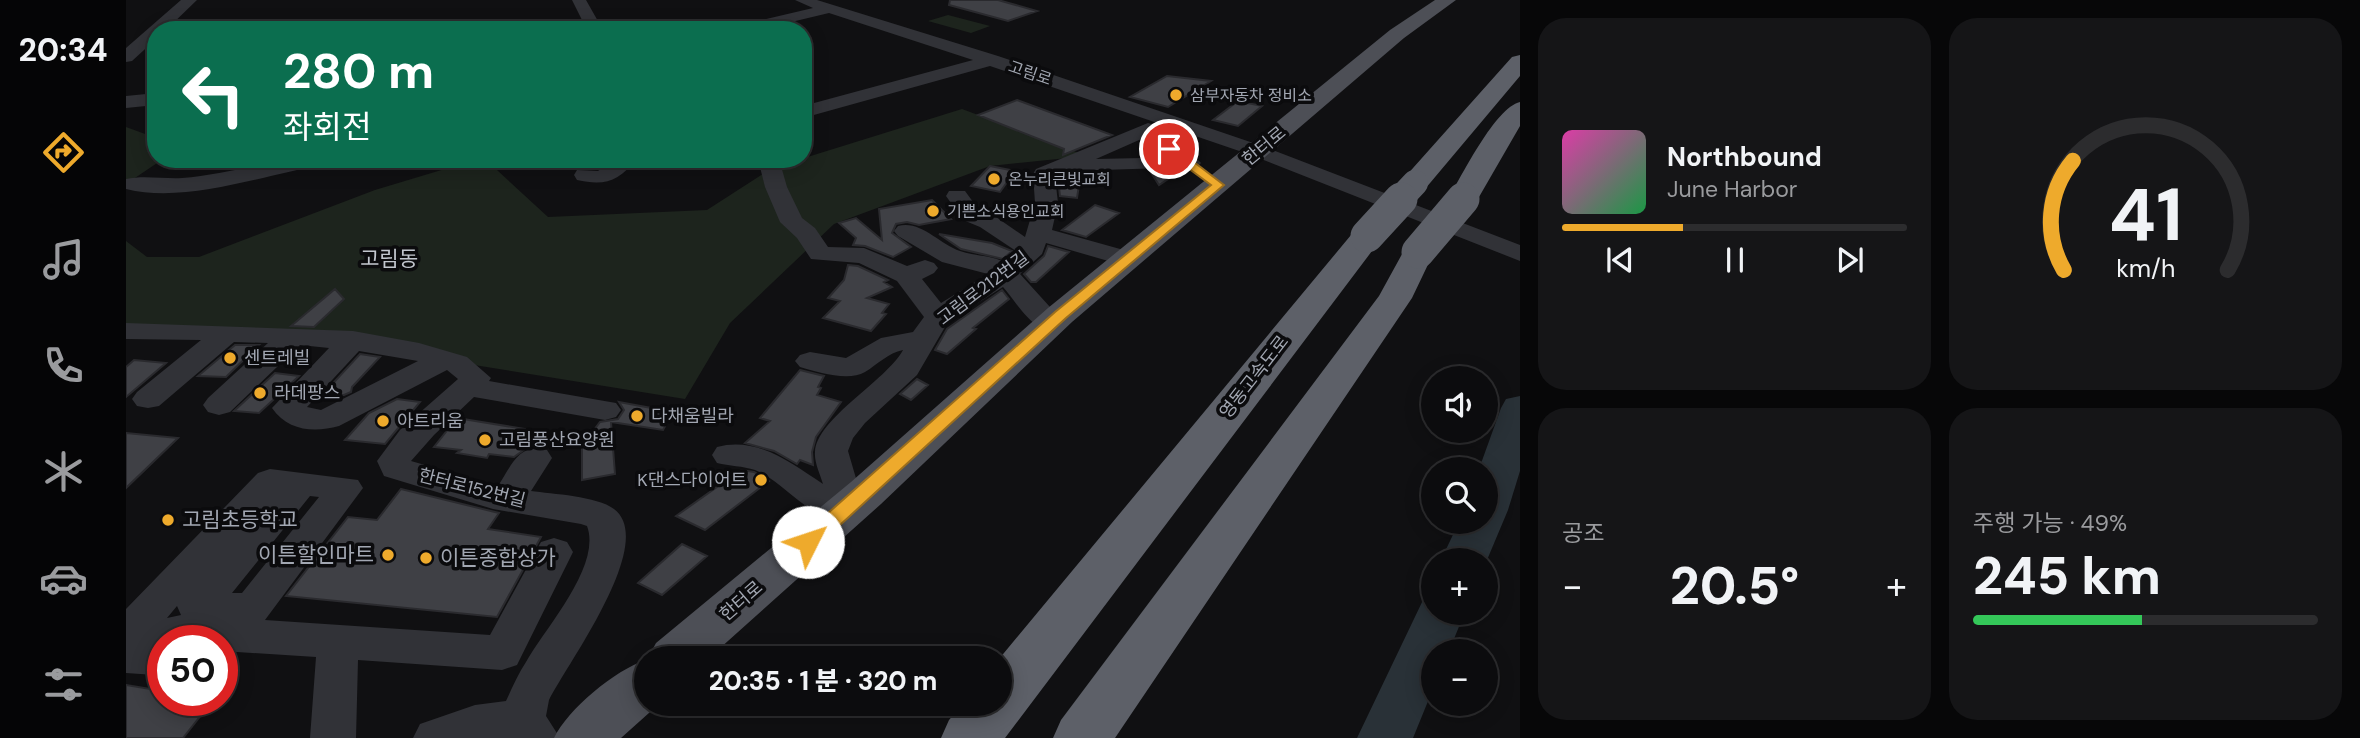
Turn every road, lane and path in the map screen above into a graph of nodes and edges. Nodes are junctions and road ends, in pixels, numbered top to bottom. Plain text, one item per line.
1 (190, 0) edge
2 (579, 0) edge
3 (802, 0) edge
4 (1447, 0) edge
5 (829, 8) junction
6 (166, 21) edge
7 (590, 21) edge
8 (775, 21) edge
9 (147, 38) edge
10 (126, 57) edge
11 (992, 60) junction
12 (1520, 62) edge
13 (147, 100) edge
14 (126, 102) edge
15 (812, 109) edge
16 (1520, 109) edge
17 (1156, 124) junction
18 (1258, 151) junction
19 (1061, 166) junction
20 (278, 168) edge
21 (615, 168) edge
22 (771, 168) edge
23 (1204, 174) junction
24 (585, 176) dead end
25 (133, 184) dead end
26 (957, 196) dead end
27 (906, 230) dead end
28 (1037, 241) junction
29 (1515, 252) edge
30 (951, 257) junction
31 (1129, 259) junction
32 (1005, 273) junction
33 (906, 276) junction
34 (1050, 324) junction
35 (930, 329) junction
36 (227, 333) junction
37 (134, 337) edge
38 (292, 337) junction
39 (353, 340) junction
40 (443, 360) junction
41 (810, 361) dead end
42 (468, 387) junction
43 (148, 399) dead end
44 (219, 405) dead end
45 (605, 410) dead end
46 (729, 455) dead end
47 (535, 458) dead end
48 (507, 499) junction
49 (847, 509) junction
50 (554, 552) dead end
51 (200, 625) edge
52 (126, 636) edge
53 (238, 636) edge
54 (338, 642) junction
55 (688, 646) edge
56 (126, 656) edge
57 (147, 657) edge
58 (1012, 684) edge
59 (634, 692) edge
60 (987, 716) edge
61 (516, 727) edge
62 (333, 738) edge
63 (436, 738) edge
64 (582, 738) edge
65 (970, 738) edge
66 (1082, 738) edge

1 - 6 street
2 - 7 street
3 - 5 street, 고림로
4 - 18 main road, 한터로
5 - 8 street
5 - 11 street, 고림로
9 - 10 street
11 - 15 street
11 - 17 street, 고림로
12 - 58 highway, 영동고속도로, bridge
13 - 14 street
16 - 66 highway, bridge
17 - 18 street, 고림로
17 - 19 street
17 - 23 street
18 - 23 main road, 한터로
18 - 29 street, 고림로
19 - 23 street
19 - 28 street, 고림로212번길
20 - 25 street
21 - 24 street
22 - 33 street
23 - 31 main road, 한터로
26 - 28 street
27 - 30 street
28 - 31 street
28 - 32 street, 고림로212번길
30 - 32 street
30 - 33 street
31 - 34 main road, 한터로
32 - 34 street
32 - 35 street, 고림로212번길
33 - 35 street
34 - 49 main road, 한터로
35 - 41 street
35 - 49 street, 고림로212번길
36 - 37 street
36 - 38 street
36 - 43 street
38 - 39 street
38 - 44 street
39 - 40 street
39 - 40 street
40 - 42 street
42 - 45 street
42 - 48 street, 한터로152번길
46 - 49 street
47 - 48 street
48 - 61 street, 한터로152번길
49 - 55 main road, 한터로
50 - 54 street
51 - 52 street
53 - 54 street
54 - 62 street
56 - 57 street
59 - 64 main road
60 - 65 highway, 영동고속도로
61 - 63 street

